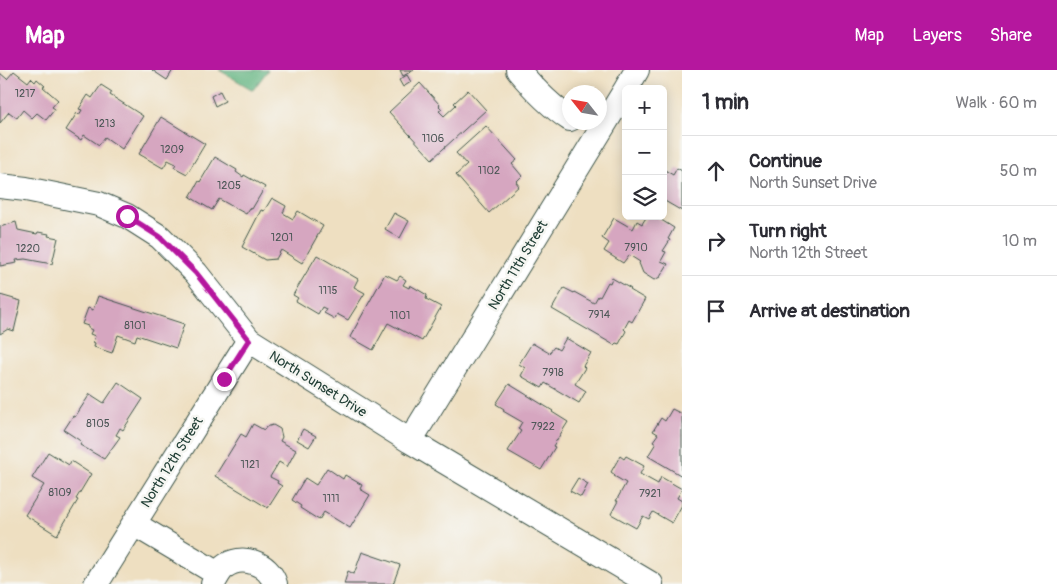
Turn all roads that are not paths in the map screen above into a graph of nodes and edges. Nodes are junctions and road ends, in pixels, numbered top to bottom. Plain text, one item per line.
1 (518, 70) edge
2 (637, 70) edge
3 (628, 85) edge
4 (622, 96) edge
5 (562, 113) edge
6 (585, 130) edge
7 (596, 138) junction
8 (0, 186) edge
9 (249, 340) junction
10 (410, 441) junction
11 (134, 524) junction
12 (215, 579) edge
13 (96, 584) edge
14 (275, 584) edge
15 (651, 584) edge

1 - 5 street
2 - 3 street, North 11th Street
4 - 7 street, North 11th Street
6 - 7 street
7 - 10 street, North 11th Street
8 - 9 street, North Sunset Drive
9 - 10 street, North Sunset Drive
9 - 11 street, North 12th Street
10 - 15 street, North Sunset Drive
11 - 12 street
11 - 13 street, North 12th Street
12 - 14 street

